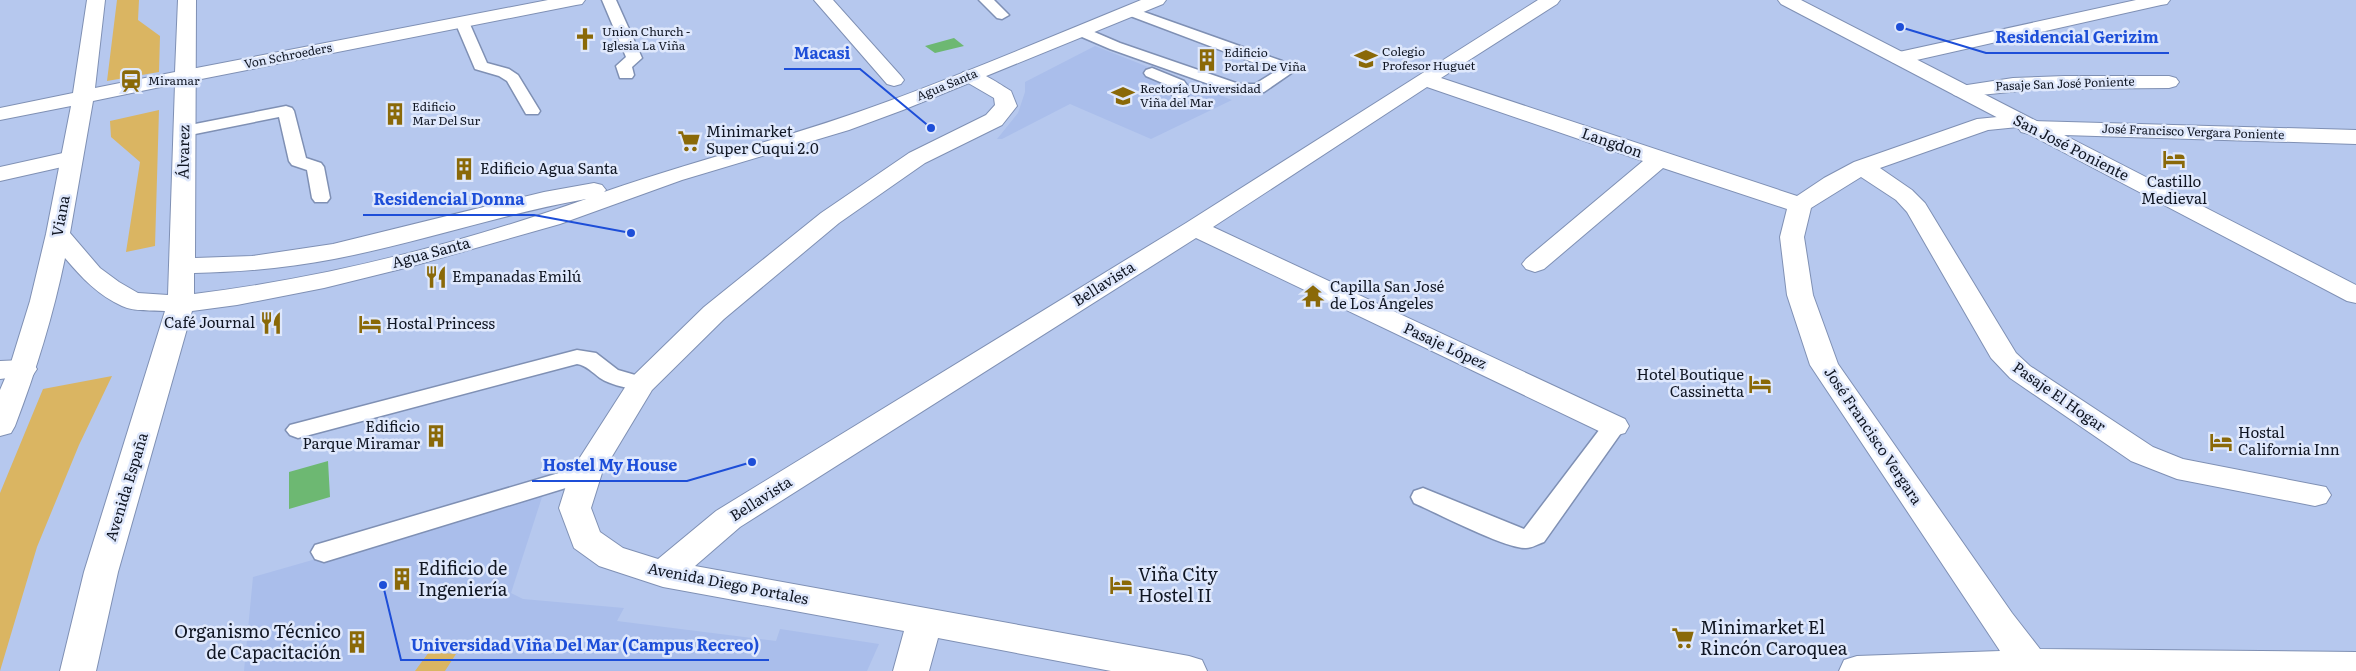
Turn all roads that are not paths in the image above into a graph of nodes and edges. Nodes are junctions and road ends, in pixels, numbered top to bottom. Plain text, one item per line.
1 (96, 0) edge
2 (187, 0) edge
3 (576, 0) edge
4 (609, 0) edge
5 (823, 0) edge
6 (986, 0) edge
7 (1157, 0) edge
8 (1787, 0) edge
9 (2068, 0) edge
10 (2161, 0) edge
11 (1543, 1) edge
12 (551, 2) edge
13 (1130, 11) junction
14 (2101, 14) junction
15 (1002, 15) dead end
16 (462, 22) junction
17 (1080, 31) junction
18 (1061, 39) junction
19 (1899, 58) junction
20 (626, 75) dead end
21 (186, 76) junction
22 (970, 76) junction
23 (1425, 79) junction
24 (894, 80) dead end
25 (2169, 82) dead end
26 (1961, 91) junction
27 (1180, 95) dead end
28 (83, 98) junction
29 (532, 111) dead end
30 (0, 114) edge
31 (2024, 124) junction
32 (185, 131) junction
33 (2356, 137) edge
34 (1659, 159) junction
35 (1862, 167) junction
36 (71, 168) junction
37 (0, 174) edge
38 (674, 175) junction
39 (0, 192) edge
40 (321, 198) dead end
41 (1800, 205) junction
42 (1195, 228) junction
43 (58, 234) junction
44 (1535, 264) dead end
45 (182, 266) junction
46 (2349, 288) edge
47 (182, 304) junction
48 (12, 369) edge
49 (641, 384) junction
50 (0, 426) edge
51 (1614, 426) joint
52 (298, 430) dead end
53 (586, 473) junction
54 (2315, 495) dead end
55 (1423, 497) dead end
56 (324, 552) dead end
57 (662, 574) junction
58 (924, 622) junction
59 (2356, 667) edge
60 (2033, 668) edge
61 (78, 671) edge
62 (911, 671) edge
63 (1189, 671) edge
64 (1857, 671) edge

1 - 28 street, Viana
2 - 21 street, Álvarez
3 - 12 street, Von Schroeders
4 - 20 lane
5 - 24 street
6 - 15 lane
7 - 13 street, Agua Santa
8 - 19 street, San José Poniente
9 - 14 street
10 - 14 street
11 - 23 street, Bellavista
12 - 16 street, Von Schroeders
13 - 17 street, Agua Santa
13 - 17 lane
14 - 19 street
16 - 21 street, Von Schroeders
16 - 29 lane
17 - 18 street, Agua Santa
18 - 22 street, Agua Santa
18 - 27 lane
19 - 26 street, San José Poniente
21 - 28 street, Von Schroeders
21 - 32 street, Álvarez
22 - 38 street, Agua Santa
22 - 49 street, Avenida Diego Portales
23 - 34 street, Langdon
23 - 42 street, Bellavista
25 - 26 street, Pasaje San José Poniente
26 - 31 street, San José Poniente
28 - 30 street, Von Schroeders
28 - 36 street, Viana
31 - 33 street, José Francisco Vergara Poniente
31 - 35 street
31 - 46 street, San José Poniente
32 - 40 lane
32 - 45 street, Álvarez
34 - 41 street, Langdon
34 - 44 street
35 - 41 street
35 - 54 street, Pasaje El Hogar
36 - 37 street
36 - 39 street
36 - 43 street, Viana
38 - 45 street, Agua Santa
38 - 47 street, Agua Santa
41 - 60 street, José Francisco Vergara
42 - 51 street, Pasaje López
42 - 57 street, Bellavista
43 - 47 street, Agua Santa
43 - 48 street, Viana
45 - 47 street, Álvarez
47 - 61 street, Avenida España
48 - 50 street, Viana
49 - 52 lane
49 - 53 street, Avenida Diego Portales
51 - 55 lane
53 - 56 lane
53 - 57 street, Avenida Diego Portales
57 - 58 street, Avenida Diego Portales
58 - 62 street
58 - 63 street, Avenida Diego Portales
59 - 60 street
60 - 64 street

